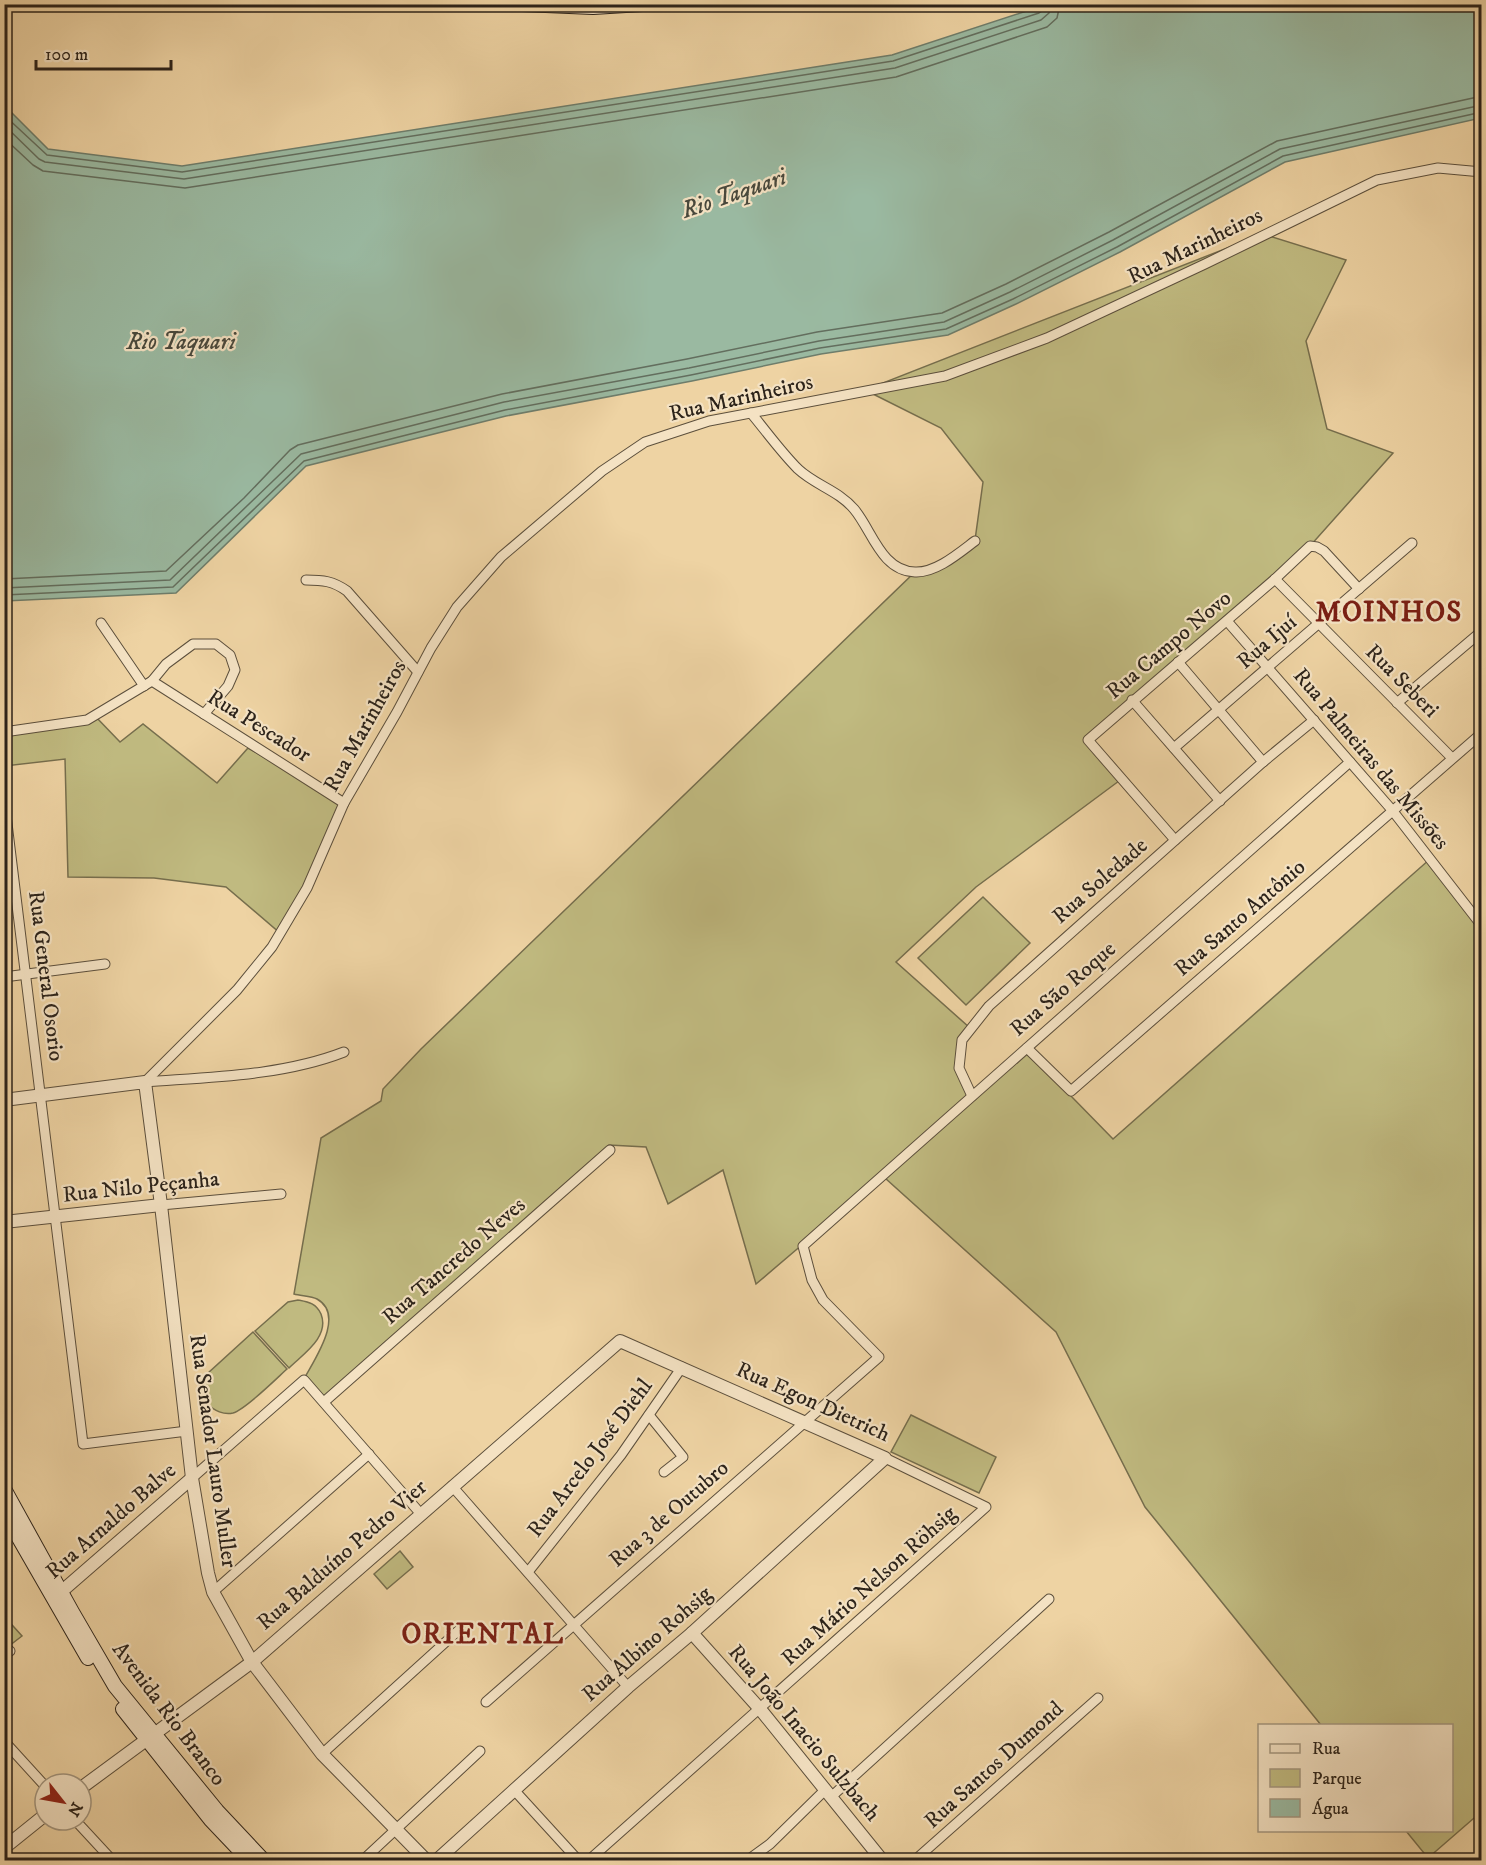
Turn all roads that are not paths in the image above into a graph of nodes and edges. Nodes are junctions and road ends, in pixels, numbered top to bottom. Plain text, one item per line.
1 (522, 4) edge
2 (642, 4) edge
3 (1482, 172) edge
4 (751, 413) junction
5 (975, 541) dead end
6 (1412, 543) dead end
7 (1275, 579) junction
8 (306, 580) dead end
9 (1359, 589) junction
10 (1227, 621) junction
11 (101, 623) dead end
12 (1318, 623) junction
13 (1482, 631) edge
14 (1178, 662) junction
15 (1268, 666) junction
16 (418, 672) junction
17 (148, 683) junction
18 (1132, 700) junction
19 (1397, 703) junction
20 (1218, 710) junction
21 (204, 714) junction
22 (1314, 720) junction
23 (4, 732) edge
24 (1482, 733) edge
25 (1174, 748) junction
26 (1452, 758) junction
27 (1263, 762) junction
28 (1350, 762) junction
29 (4, 799) edge
30 (1220, 801) junction
31 (344, 803) junction
32 (1392, 810) junction
33 (1175, 840) junction
34 (8, 857) edge
35 (1482, 926) edge
36 (105, 964) dead end
37 (27, 974) junction
38 (4, 977) edge
39 (1027, 1048) junction
40 (344, 1052) dead end
41 (145, 1082) junction
42 (41, 1095) junction
43 (972, 1096) junction
44 (4, 1100) edge
45 (610, 1150) dead end
46 (281, 1194) dead end
47 (161, 1205) junction
48 (54, 1217) junction
49 (4, 1222) edge
50 (620, 1341) joint
51 (879, 1357) joint
52 (682, 1367) junction
53 (324, 1402) junction
54 (649, 1415) junction
55 (804, 1421) junction
56 (187, 1431) junction
57 (369, 1454) junction
58 (885, 1458) junction
59 (663, 1472) dead end
60 (192, 1478) junction
61 (452, 1486) junction
62 (4, 1489) edge
63 (986, 1507) joint
64 (4, 1512) edge
65 (420, 1513) junction
66 (528, 1572) junction
67 (213, 1592) junction
68 (57, 1595) junction
69 (1049, 1599) dead end
70 (573, 1624) junction
71 (460, 1629) dead end
72 (692, 1633) junction
73 (252, 1662) junction
74 (628, 1687) junction
75 (1098, 1698) dead end
76 (486, 1702) dead end
77 (760, 1709) junction
78 (150, 1737) junction
79 (4, 1741) edge
80 (480, 1751) dead end
81 (322, 1754) junction
82 (33, 1773) edge
83 (93, 1779) edge
84 (515, 1791) junction
85 (828, 1793) junction
86 (33, 1825) edge
87 (395, 1830) junction
88 (86, 1832) edge
89 (4, 1848) edge
90 (112, 1860) edge
91 (249, 1860) edge
92 (263, 1860) edge
93 (363, 1860) edge
94 (426, 1860) edge
95 (437, 1860) edge
96 (578, 1860) edge
97 (589, 1860) edge
98 (748, 1860) edge
99 (882, 1860) edge
100 (915, 1860) edge

1 - 2 main road
3 - 4 street, Rua Marinheiros
4 - 5 street
4 - 16 street, Rua Marinheiros
6 - 9 street, Rua Ijuí
7 - 9 street, Rua Campo Novo
7 - 10 street, Rua Campo Novo
7 - 12 street, Rua Seberi
8 - 16 street
9 - 12 street, Rua Ijuí
10 - 14 street, Rua Campo Novo
10 - 15 street, Rua Palmeiras das Missões
11 - 17 street
12 - 15 street, Rua Ijuí
12 - 19 street, Rua Seberi
13 - 19 street
14 - 18 street, Rua Campo Novo
14 - 20 street
15 - 20 street, Rua Ijuí
15 - 22 street, Rua Palmeiras das Missões
16 - 31 street, Rua Marinheiros
17 - 21 street, Rua Pescador
17 - 21 street
17 - 23 street
18 - 25 street
18 - 33 street, Rua Campo Novo
19 - 26 street, Rua Seberi
20 - 25 street, Rua Ijuí
20 - 27 street
21 - 31 street, Rua Pescador
22 - 27 street, Rua Soledade
22 - 28 street, Rua Palmeiras das Missões
24 - 26 street, Rua Santo Antônio
25 - 30 street
26 - 32 street, Rua Santo Antônio
27 - 30 street, Rua Soledade
28 - 32 street, Rua Palmeiras das Missões
28 - 39 street, Rua São Roque
29 - 34 street, Rua General Osorio
30 - 33 street, Rua Soledade
31 - 41 street, Rua Marinheiros
32 - 35 street, Rua Palmeiras das Missões
32 - 39 street, Rua Santo Antônio
33 - 43 street, Rua Soledade
34 - 37 street, Rua General Osorio
36 - 37 street
37 - 38 street
37 - 42 street, Rua General Osorio
39 - 43 street, Rua São Roque
40 - 41 street
41 - 42 street
41 - 47 street, Rua Senador Lauro Muller
42 - 44 street
42 - 48 street, Rua General Osorio
43 - 51 street, Rua São Roque
45 - 53 street, Rua Tancredo Neves
46 - 47 street, Rua Nilo Peçanha
47 - 48 street, Rua Nilo Peçanha
47 - 56 street, Rua Senador Lauro Muller
48 - 49 street, Rua Nilo Peçanha
48 - 56 street, Rua General Osorio
50 - 52 street, Rua Egon Dietrich
50 - 61 street, Rua Balduíno Pedro Vier
51 - 55 street, Rua 3 de Outubro
52 - 54 street, Rua Arcelo José Diehl
52 - 55 street, Rua Egon Dietrich
53 - 57 street
53 - 60 street, Rua Arnaldo Balve
54 - 59 street
54 - 66 street, Rua Arcelo José Diehl
55 - 58 street, Rua Egon Dietrich
55 - 70 street, Rua 3 de Outubro
56 - 60 street, Rua Senador Lauro Muller
57 - 65 street
57 - 67 street
58 - 63 street, Rua Egon Dietrich
58 - 72 street, Rua Albino Rohsig
60 - 67 street, Rua Senador Lauro Muller
60 - 68 street, Rua Arnaldo Balve
61 - 65 street, Rua Balduíno Pedro Vier
61 - 66 street
62 - 68 main road, Avenida Rio Branco
63 - 77 street, Rua Mário Nelson Röhsig
64 - 68 main road, Avenida Rio Branco
65 - 73 street, Rua Balduíno Pedro Vier
66 - 70 street
67 - 73 street, Rua Senador Lauro Muller
68 - 78 main road, Avenida Rio Branco
69 - 85 street
70 - 74 street
70 - 76 street, Rua 3 de Outubro
71 - 81 street
72 - 74 street, Rua Albino Rohsig
72 - 77 street, Rua João Inacio Sulzbach
73 - 78 street, Rua Balduíno Pedro Vier
73 - 81 street, Rua Senador Lauro Muller
74 - 84 street, Rua Albino Rohsig
75 - 100 street, Rua Santos Dumond
77 - 85 street, Rua João Inacio Sulzbach
77 - 97 street, Rua Mário Nelson Röhsig
78 - 83 street, Rua Balduíno Pedro Vier
78 - 91 main road, Avenida Rio Branco
78 - 92 main road, Avenida Rio Branco
79 - 82 street
80 - 87 street
81 - 87 street, Rua Senador Lauro Muller
84 - 95 street, Rua Albino Rohsig
84 - 96 street
85 - 98 street
85 - 99 street, Rua João Inacio Sulzbach
86 - 89 street
87 - 93 street
87 - 94 street, Rua Senador Lauro Muller
88 - 90 street

